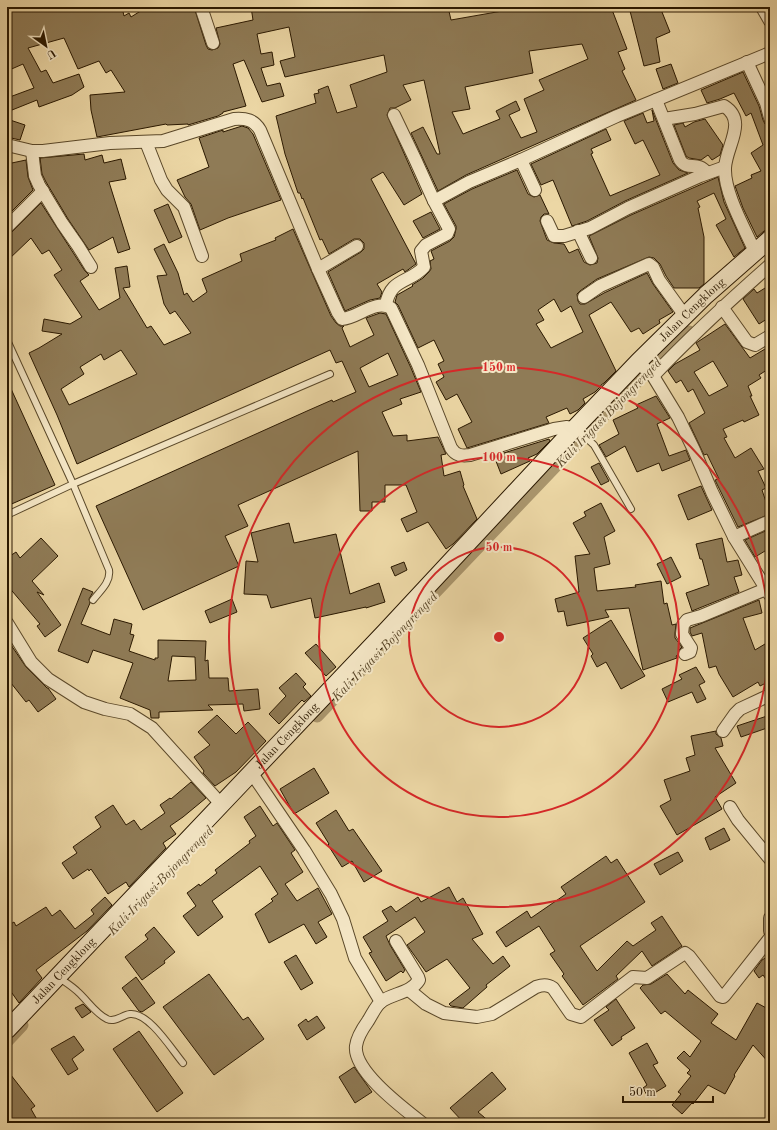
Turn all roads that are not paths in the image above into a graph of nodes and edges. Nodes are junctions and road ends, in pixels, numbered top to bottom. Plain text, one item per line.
1 (201, 7) edge
2 (762, 7) edge
3 (770, 21) edge
4 (214, 43) dead end
5 (770, 53) edge
6 (747, 62) junction
7 (656, 100) junction
8 (394, 115) dead end
9 (770, 118) edge
10 (664, 119) junction
11 (146, 142) junction
12 (7, 145) edge
13 (32, 151) junction
14 (522, 160) junction
15 (725, 167) junction
16 (707, 174) junction
17 (535, 190) dead end
18 (43, 191) junction
19 (434, 201) junction
20 (547, 221) dead end
21 (7, 227) edge
22 (578, 231) junction
23 (770, 239) edge
24 (357, 246) dead end
25 (755, 252) junction
26 (202, 256) dead end
27 (591, 258) dead end
28 (770, 265) edge
29 (91, 267) dead end
30 (318, 269) junction
31 (707, 296) junction
32 (584, 297) dead end
33 (386, 305) junction
34 (720, 309) junction
35 (685, 316) junction
36 (770, 336) edge
37 (7, 340) edge
38 (645, 370) junction
39 (330, 374) dead end
40 (577, 431) junction
41 (73, 484) junction
42 (631, 509) dead end
43 (7, 515) edge
44 (770, 521) edge
45 (734, 537) junction
46 (768, 592) edge
47 (94, 600) dead end
48 (7, 623) edge
49 (685, 654) dead end
50 (770, 695) edge
51 (723, 731) dead end
52 (253, 775) junction
53 (221, 804) junction
54 (730, 807) dead end
55 (770, 859) edge
56 (770, 918) edge
57 (770, 931) edge
58 (770, 938) edge
59 (396, 941) dead end
60 (64, 981) junction
61 (409, 990) junction
62 (381, 1002) junction
63 (7, 1030) edge
64 (182, 1063) dead end
65 (422, 1123) edge

1 - 4 street
2 - 3 street
5 - 6 street
6 - 7 street
6 - 9 street
7 - 10 street
7 - 14 street
8 - 19 street
10 - 15 street
10 - 16 street
11 - 13 street
11 - 26 street
11 - 30 street
12 - 13 street
13 - 18 street
14 - 17 street
14 - 19 street
15 - 16 street
15 - 25 street
16 - 22 street
18 - 21 street
18 - 29 street
19 - 33 street
20 - 22 street
22 - 27 street
23 - 25 main road, Jalan Cengklong
24 - 30 street
25 - 31 main road, Jalan Cengklong
28 - 34 street
30 - 33 street
31 - 34 street
31 - 35 main road, Jalan Cengklong
32 - 35 street
33 - 40 street
34 - 36 street
34 - 38 street
35 - 38 main road, Jalan Cengklong
37 - 41 lane
38 - 40 main road, Jalan Cengklong
38 - 45 street
39 - 41 lane
40 - 42 lane
40 - 52 main road, Jalan Cengklong
41 - 43 lane
41 - 47 lane
44 - 45 street
45 - 46 street
46 - 49 street
48 - 53 street
50 - 51 street
52 - 53 main road, Jalan Cengklong
52 - 62 street
53 - 60 main road, Jalan Cengklong
54 - 55 street
56 - 57 street
58 - 61 street
59 - 61 street
60 - 63 main road, Jalan Cengklong
60 - 64 lane
61 - 62 street
62 - 65 street

